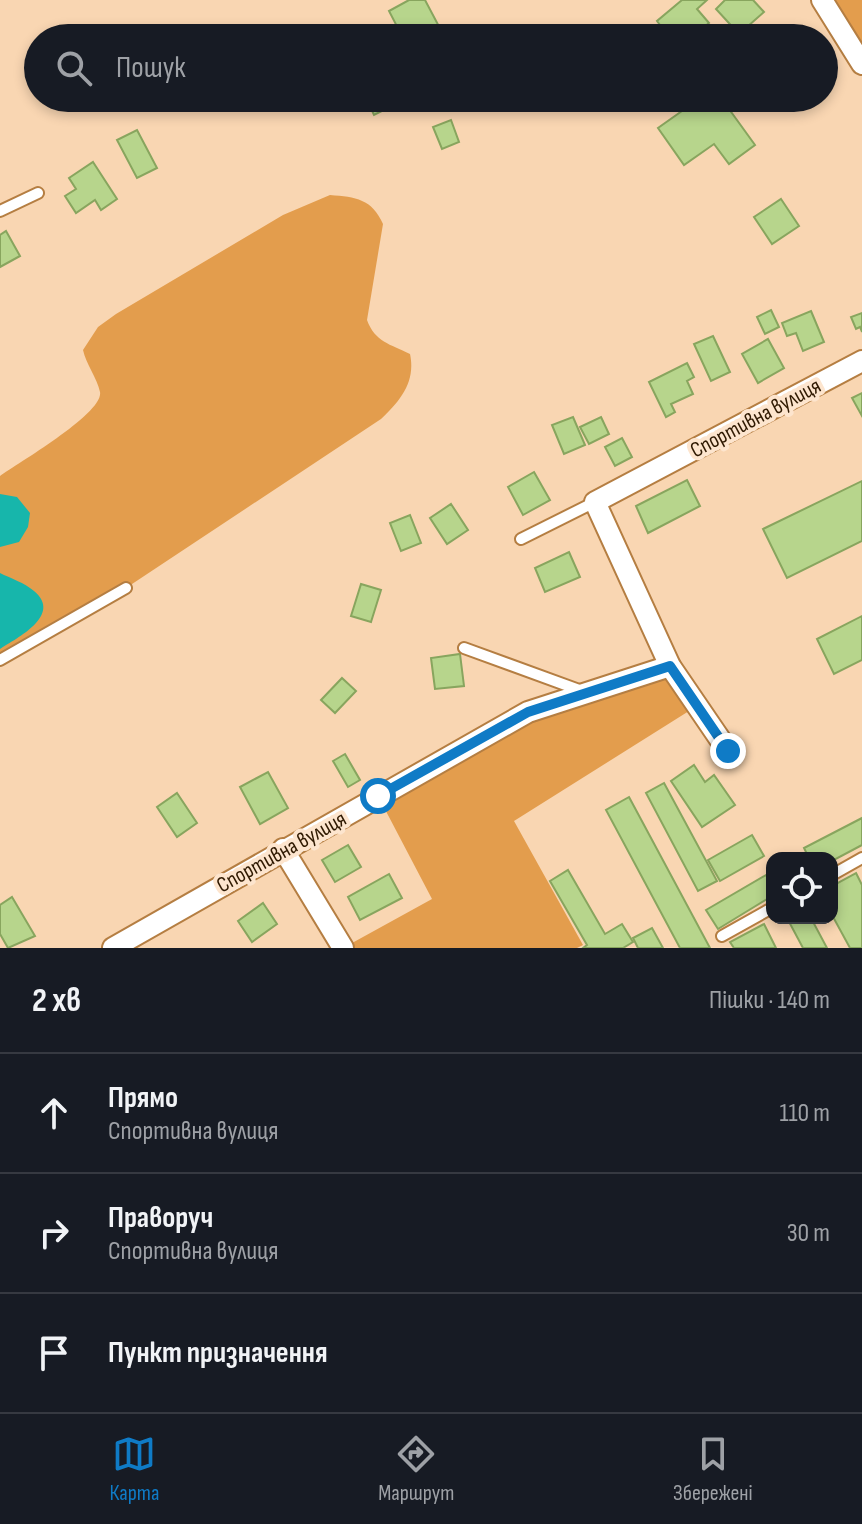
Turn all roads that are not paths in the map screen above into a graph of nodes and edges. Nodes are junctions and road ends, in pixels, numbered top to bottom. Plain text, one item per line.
1 (822, 0) edge
2 (837, 24) edge
3 (838, 26) edge
4 (862, 64) edge
5 (38, 193) dead end
6 (0, 211) edge
7 (862, 361) edge
8 (595, 502) junction
9 (521, 539) dead end
10 (126, 588) dead end
11 (464, 648) dead end
12 (0, 660) edge
13 (670, 666) junction
14 (588, 693) junction
15 (728, 751) dead end
16 (283, 849) junction
17 (862, 858) edge
18 (838, 872) edge
19 (766, 911) edge
20 (722, 936) dead end
21 (113, 948) edge
22 (343, 948) edge

1 - 2 street
3 - 4 street
5 - 6 lane
7 - 8 street, Спортивна вулиця
8 - 9 lane
8 - 13 street
10 - 12 lane
11 - 14 lane
13 - 14 street, Спортивна вулиця
13 - 15 street
14 - 16 street, Спортивна вулиця
16 - 21 street, Спортивна вулиця
16 - 22 street
17 - 18 lane
19 - 20 lane

